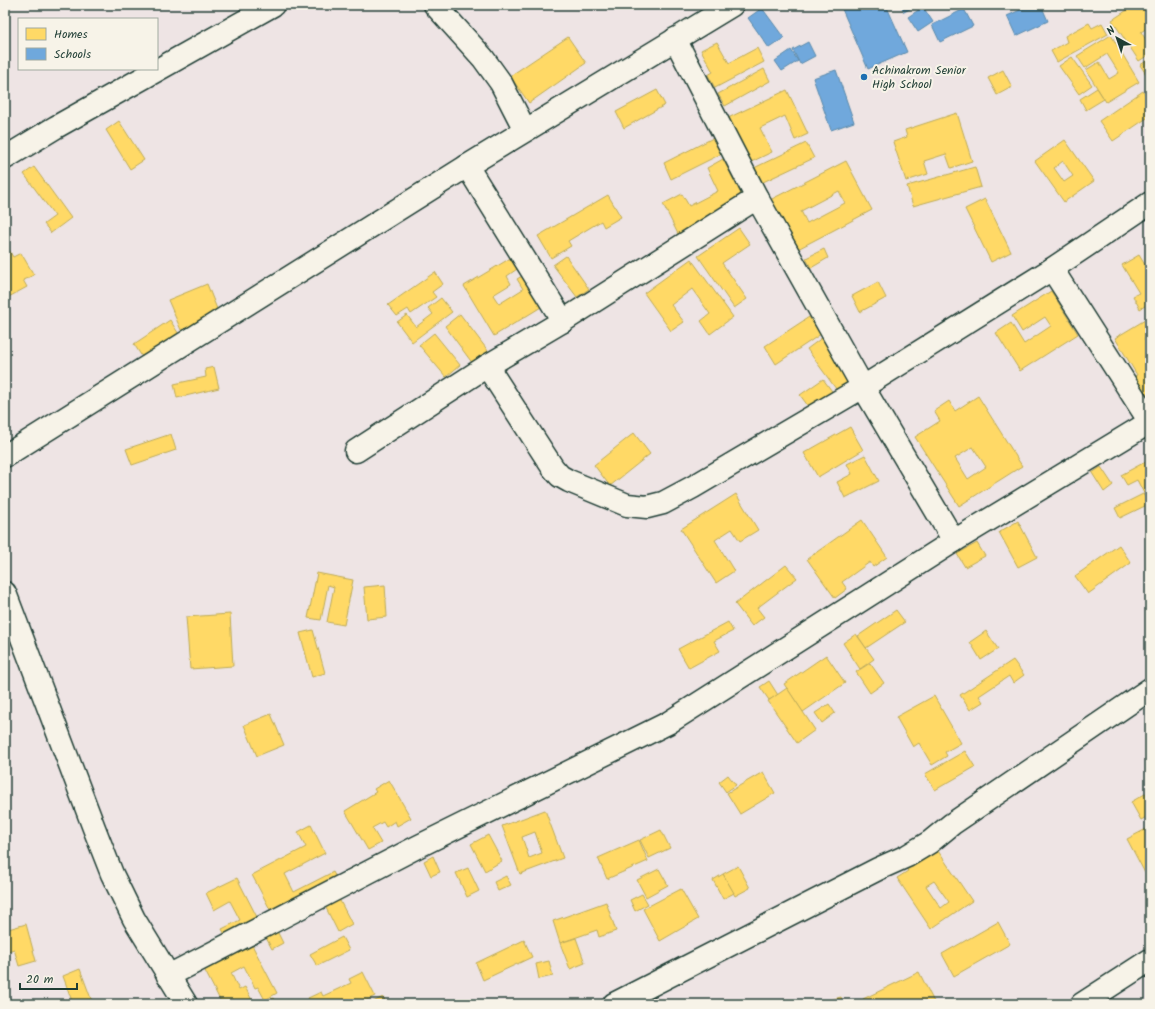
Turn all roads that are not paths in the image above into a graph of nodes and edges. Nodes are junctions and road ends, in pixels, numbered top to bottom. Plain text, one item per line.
1 (273, 5) edge
2 (435, 5) edge
3 (732, 5) edge
4 (675, 40) junction
5 (157, 70) edge
6 (158, 70) edge
7 (525, 130) junction
8 (5, 158) edge
9 (467, 166) junction
10 (757, 198) junction
11 (1150, 203) edge
12 (1052, 269) junction
13 (563, 321) junction
14 (487, 366) junction
15 (863, 388) junction
16 (1150, 422) edge
17 (356, 451) dead end
18 (5, 456) edge
19 (954, 541) junction
20 (5, 593) edge
21 (1150, 689) edge
22 (1150, 960) edge
23 (168, 976) junction
24 (186, 1004) edge
25 (614, 1004) edge
26 (1082, 1004) edge

1 - 6 street
2 - 7 street
3 - 4 street
4 - 7 street
4 - 10 street
5 - 8 street
7 - 9 street
9 - 13 street
9 - 18 street
10 - 13 street
10 - 15 street
11 - 12 street
12 - 15 street
12 - 16 street
13 - 14 street
14 - 15 street
14 - 17 street
15 - 19 street
16 - 19 street
19 - 23 street
20 - 23 street
21 - 25 street
22 - 26 street
23 - 24 street

